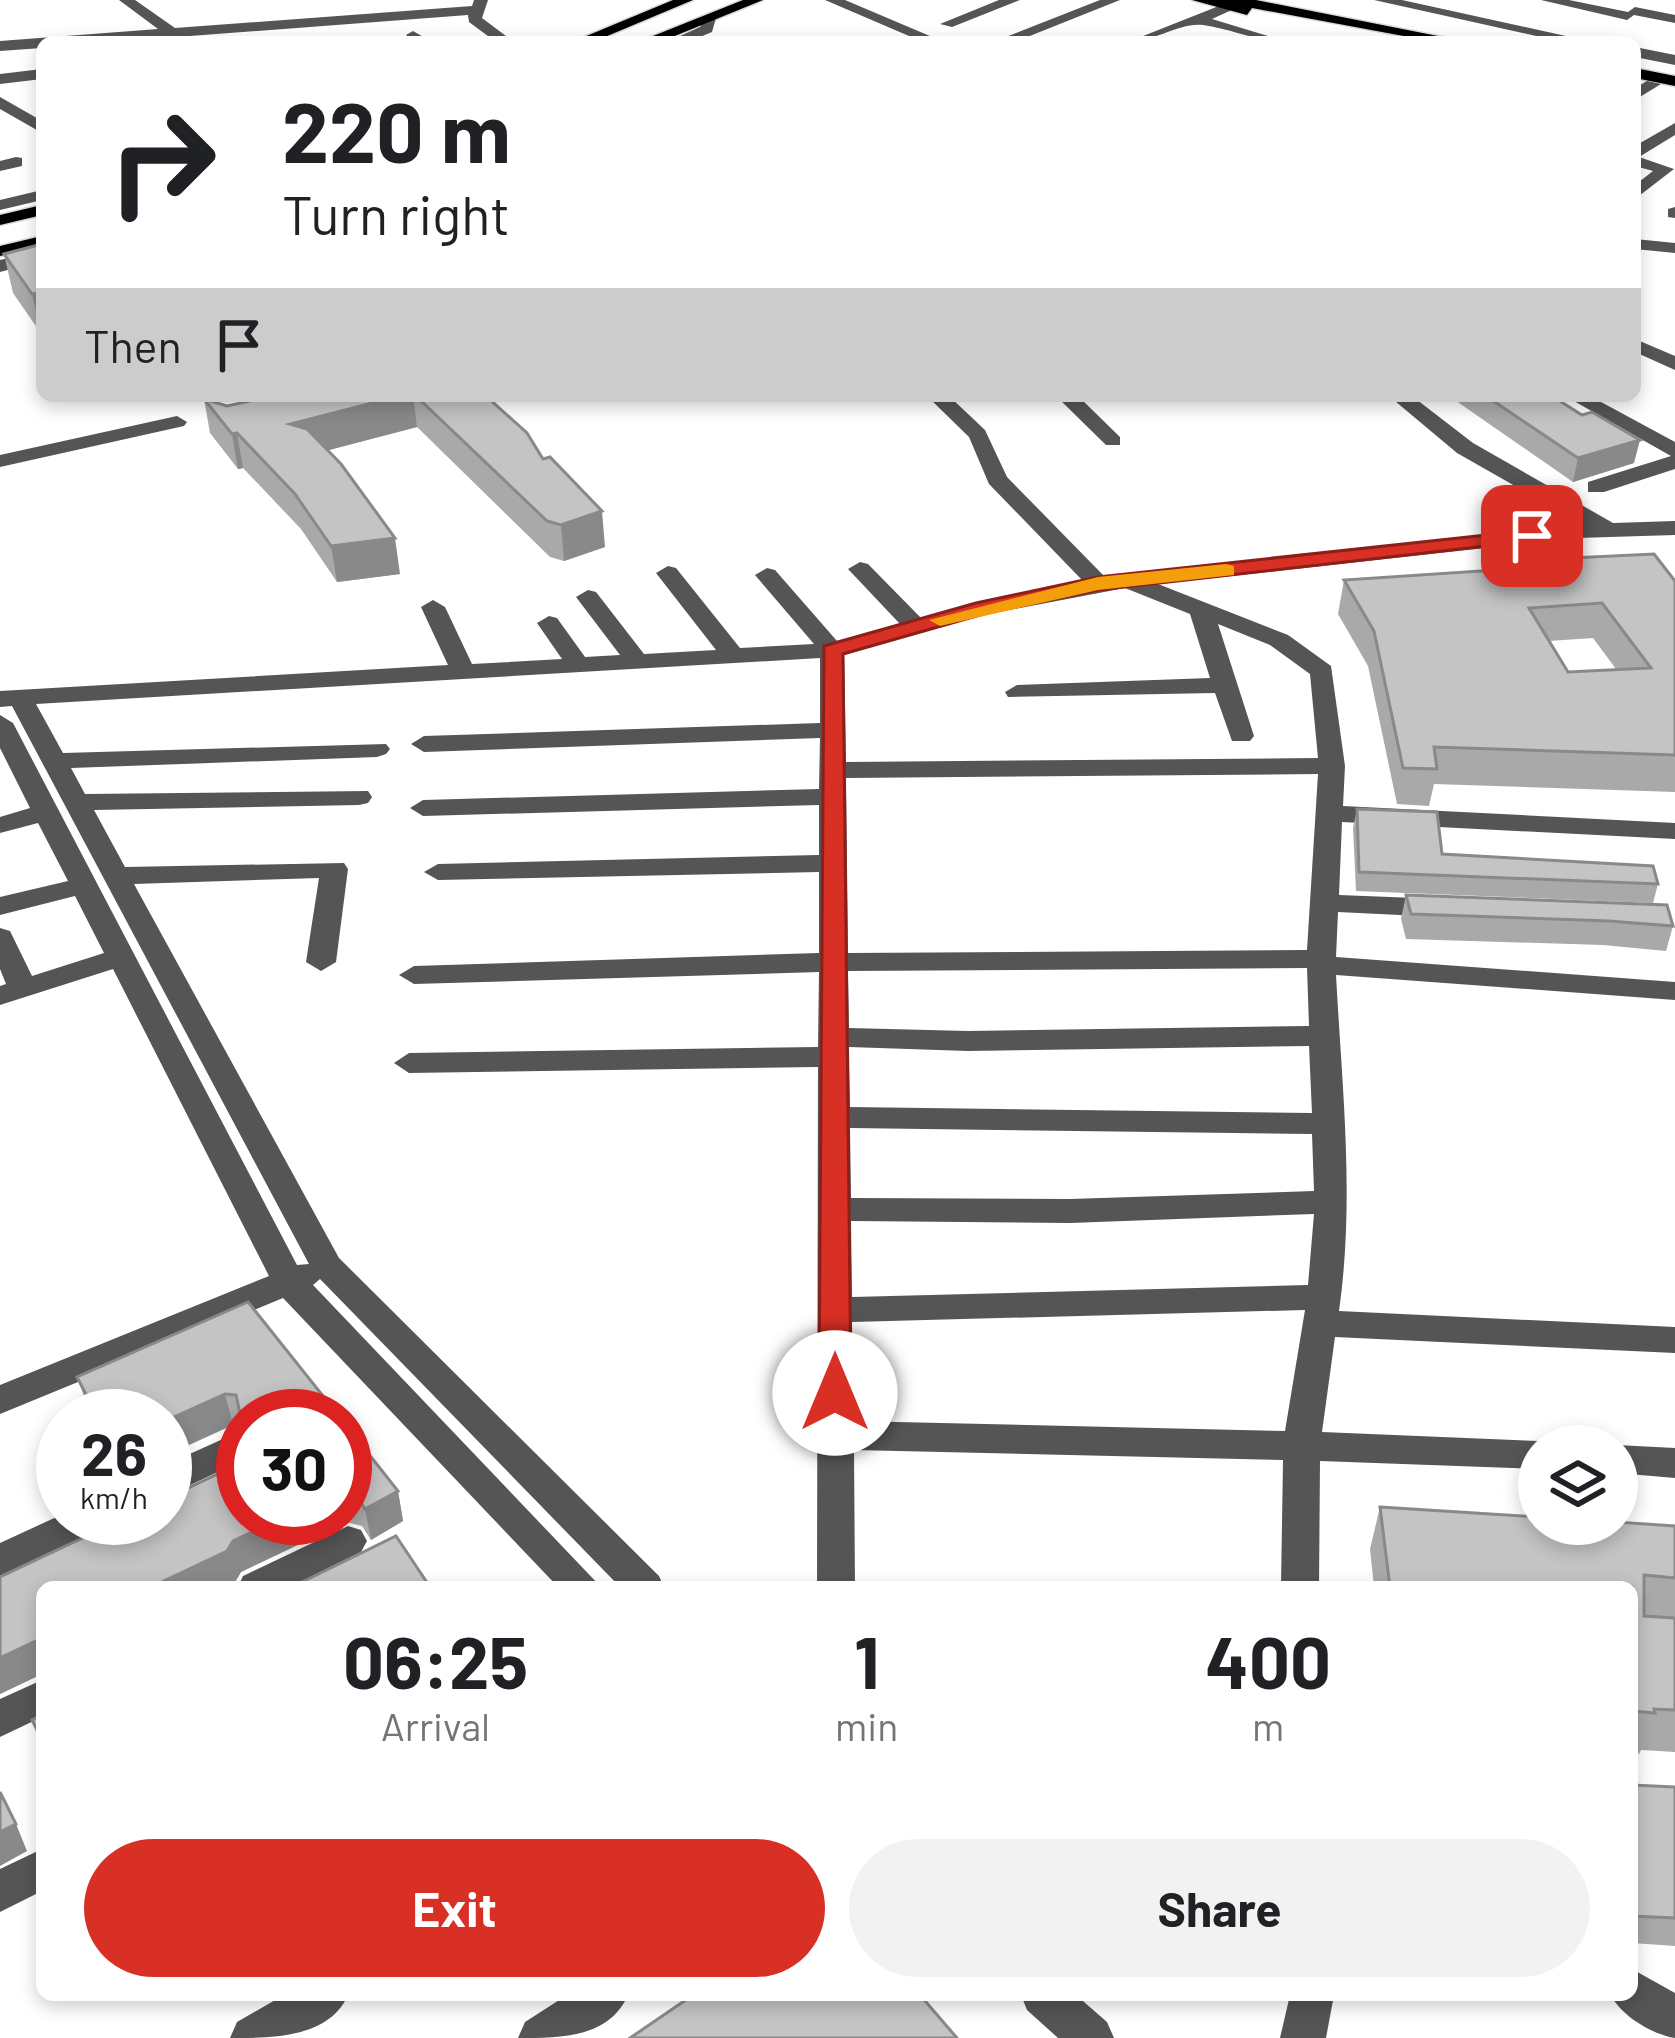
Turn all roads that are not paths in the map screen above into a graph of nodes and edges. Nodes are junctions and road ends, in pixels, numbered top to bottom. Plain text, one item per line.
1 (126, 0) edge
2 (686, 0) edge
3 (756, 0) edge
4 (832, 0) edge
5 (1013, 0) edge
6 (1113, 0) edge
7 (1199, 0) edge
8 (1381, 0) edge
9 (1548, 0) edge
10 (1653, 0) edge
11 (1235, 3) edge
12 (1414, 3) edge
13 (478, 5) edge
14 (1631, 14) junction
15 (709, 18) junction
16 (1197, 19) junction
17 (1675, 19) edge
18 (947, 23) dead end
19 (1372, 27) junction
20 (170, 31) junction
21 (1158, 33) junction
22 (116, 36) edge
23 (498, 36) edge
24 (595, 36) edge
25 (662, 36) edge
26 (690, 36) edge
27 (918, 36) edge
28 (1017, 36) edge
29 (1151, 36) edge
30 (1169, 36) edge
31 (1258, 36) edge
32 (1390, 36) edge
33 (1425, 36) edge
34 (1560, 36) edge
35 (1596, 36) edge
36 (36, 43) edge
37 (0, 46) edge
38 (1641, 53) edge
39 (1675, 60) edge
40 (36, 75) edge
41 (1641, 79) edge
42 (0, 80) edge
43 (1675, 84) edge
44 (0, 102) edge
45 (0, 118) edge
46 (35, 121) edge
47 (1675, 128) edge
48 (1641, 153) edge
49 (1641, 160) edge
50 (1641, 189) edge
51 (36, 196) edge
52 (0, 205) edge
53 (36, 211) edge
54 (0, 220) edge
55 (36, 242) edge
56 (1641, 245) edge
57 (1675, 248) edge
58 (0, 251) edge
59 (36, 257) edge
60 (0, 266) edge
61 (1641, 348) edge
62 (1675, 364) edge
63 (943, 402) edge
64 (1072, 402) edge
65 (1408, 402) edge
66 (1585, 402) edge
67 (177, 422) dead end
68 (1113, 441) dead end
69 (1675, 451) edge
70 (0, 461) edge
71 (1675, 462) edge
72 (1596, 487) dead end
73 (1675, 528) edge
74 (1607, 529) junction
75 (860, 569) dead end
76 (668, 573) dead end
77 (767, 575) dead end
78 (1112, 582) junction
79 (588, 597) dead end
80 (433, 607) dead end
81 (1201, 610) junction
82 (549, 623) dead end
83 (916, 626) junction
84 (832, 650) junction
85 (734, 657) junction
86 (638, 663) junction
87 (580, 667) junction
88 (466, 674) junction
89 (1225, 685) junction
90 (1016, 692) dead end
91 (4, 713) edge
92 (832, 730) junction
93 (1241, 736) dead end
94 (424, 744) dead end
95 (377, 749) dead end
96 (56, 761) junction
97 (1332, 766) junction
98 (832, 783) junction
99 (359, 797) dead end
100 (79, 802) junction
101 (423, 808) dead end
102 (45, 812) junction
103 (1328, 813) junction
104 (0, 825) edge
105 (1675, 831) edge
106 (832, 863) junction
107 (438, 872) dead end
108 (118, 876) junction
109 (84, 886) junction
110 (1325, 903) junction
111 (0, 906) edge
112 (1465, 909) edge
113 (0, 937) edge
114 (121, 957) junction
115 (321, 962) dead end
116 (833, 962) junction
117 (1321, 962) junction
118 (414, 975) dead end
119 (1675, 991) edge
120 (12, 992) edge
121 (1324, 1036) junction
122 (834, 1047) junction
123 (409, 1063) dead end
124 (834, 1117) junction
125 (1331, 1124) junction
126 (1331, 1202) junction
127 (834, 1209) junction
128 (327, 1266) junction
129 (289, 1281) junction
130 (834, 1310) junction
131 (1322, 1310) junction
132 (1675, 1340) edge
133 (0, 1400) edge
134 (835, 1435) junction
135 (1302, 1442) junction
136 (1518, 1454) edge
137 (1638, 1460) edge
138 (1675, 1462) edge
139 (36, 1544) edge
140 (340, 1545) edge
141 (0, 1562) edge
142 (269, 1581) edge
143 (576, 1581) edge
144 (639, 1581) edge
145 (836, 1581) edge
146 (1300, 1581) edge
147 (36, 1700) edge
148 (0, 1719) edge
149 (36, 1872) edge
150 (0, 1892) edge
151 (1638, 1995) edge
152 (316, 2001) edge
153 (596, 2001) edge
154 (1050, 2001) edge
155 (1311, 2001) edge
156 (1675, 2019) edge
157 (254, 2038) edge
158 (541, 2038) edge
159 (1091, 2038) edge
160 (1303, 2038) edge

1 - 20 street
2 - 24 main road
3 - 15 main road
4 - 27 street
5 - 18 street
6 - 28 street
7 - 11 main road
8 - 12 street
9 - 14 street
10 - 14 street
11 - 16 street
11 - 19 main road
11 - 32 main road
12 - 19 street
12 - 34 street
13 - 20 street
13 - 23 street
14 - 17 street
14 - 35 street
15 - 25 main road
15 - 26 street
16 - 21 street
16 - 31 street
19 - 33 main road
20 - 22 street
21 - 29 street
21 - 30 street
36 - 37 street
38 - 39 street
40 - 42 street
41 - 43 main road
44 - 46 street
45 - 46 street
47 - 48 street
49 - 50 street
51 - 52 street
53 - 54 main road
55 - 58 main road
56 - 57 street
59 - 60 street
61 - 62 street
63 - 78 street
64 - 68 street
65 - 74 street
66 - 69 street
67 - 70 street
71 - 72 street
73 - 74 street
74 - 78 street
75 - 83 street
76 - 85 street
77 - 84 street
78 - 81 street
78 - 83 street
79 - 86 street
80 - 88 street
81 - 89 street
81 - 97 street
82 - 87 street
83 - 84 street
84 - 85 street
84 - 92 street
85 - 86 street
86 - 87 street
87 - 88 street
88 - 91 street
89 - 90 street
89 - 93 street
91 - 96 street
91 - 102 street
92 - 94 street
92 - 98 street
95 - 96 street
96 - 100 street
97 - 98 street
97 - 103 street
98 - 101 street
98 - 106 street
99 - 100 street
100 - 108 street
102 - 104 street
102 - 109 street
103 - 105 street
103 - 110 street
106 - 107 street
106 - 116 street
108 - 115 street
108 - 128 street
109 - 111 street
109 - 114 street
110 - 112 street
110 - 117 street
113 - 120 street
114 - 120 street
114 - 129 street
116 - 117 street
116 - 118 street
116 - 122 street
117 - 119 street
117 - 121 street
121 - 122 street
121 - 125 street
122 - 123 street
122 - 124 street
124 - 125 street
124 - 127 street
125 - 126 street
126 - 127 street
126 - 131 street
127 - 130 street
128 - 129 street
128 - 144 street
129 - 133 street
129 - 143 street
130 - 131 street
130 - 134 street
131 - 132 street
131 - 135 street
134 - 135 street
134 - 145 street
135 - 136 street
135 - 146 street
137 - 138 street
139 - 141 street
140 - 142 street
147 - 148 street
149 - 150 street
151 - 156 street
152 - 157 street
153 - 158 street
154 - 159 street
155 - 160 street

